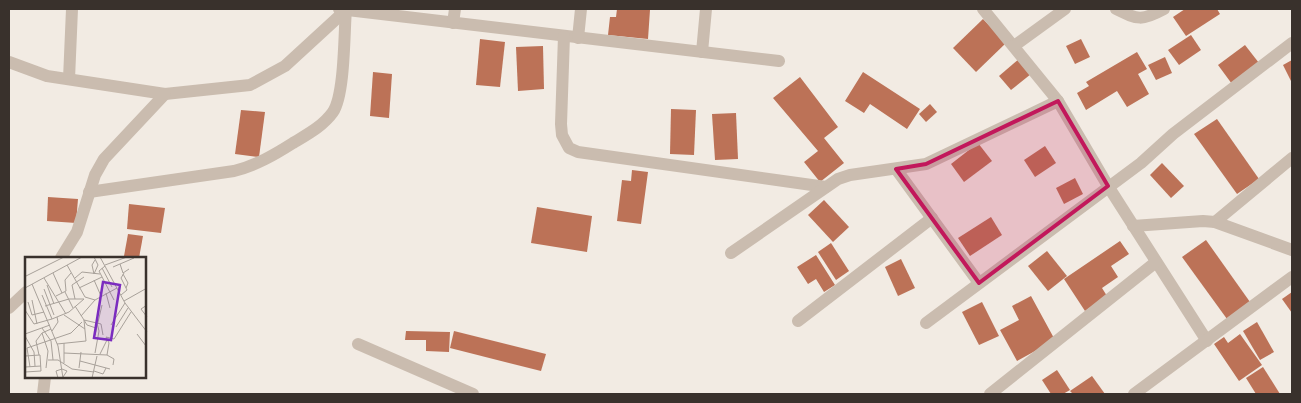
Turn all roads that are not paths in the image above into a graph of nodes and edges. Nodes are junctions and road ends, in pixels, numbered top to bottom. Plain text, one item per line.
1 (72, 9) edge
2 (344, 9) edge
3 (455, 9) edge
4 (581, 9) edge
5 (706, 9) edge
6 (983, 9) edge
7 (1065, 9) edge
8 (1116, 9) edge
9 (1164, 9) edge
10 (453, 23) junction
11 (564, 36) junction
12 (578, 38) junction
13 (1292, 43) edge
14 (1014, 46) junction
15 (702, 52) junction
16 (779, 61) dead end
17 (9, 62) edge
18 (69, 80) junction
19 (165, 94) junction
20 (1058, 101) junction
21 (1292, 158) edge
22 (896, 169) junction
23 (1108, 186) junction
24 (826, 187) junction
25 (89, 192) junction
26 (932, 218) junction
27 (1215, 222) junction
28 (1133, 226) junction
29 (1292, 250) edge
30 (731, 253) dead end
31 (62, 257) edge
32 (1156, 262) junction
33 (1292, 277) edge
34 (979, 283) junction
35 (25, 293) edge
36 (9, 308) edge
37 (798, 321) dead end
38 (926, 323) dead end
39 (1207, 340) junction
40 (358, 344) dead end
41 (45, 378) edge
42 (43, 394) edge
43 (473, 394) edge
44 (990, 394) edge
45 (1134, 394) edge

1 - 18 street
2 - 10 street
2 - 19 street
2 - 25 street
3 - 10 street
4 - 12 street
5 - 15 street
6 - 14 street
7 - 14 street
8 - 9 street
10 - 11 street
11 - 12 street
11 - 24 street
12 - 15 street
13 - 23 street
14 - 20 street
15 - 16 street
17 - 18 street
18 - 19 street
19 - 25 street
20 - 22 street
20 - 23 street
21 - 27 street
22 - 24 street
22 - 26 street
23 - 28 street
23 - 34 street
24 - 30 street
25 - 31 street
26 - 34 street
26 - 37 street
27 - 28 street
27 - 29 street
28 - 32 street
32 - 39 street
32 - 44 street
33 - 39 street
34 - 38 street
35 - 36 street
39 - 45 street
40 - 43 street
41 - 42 street

